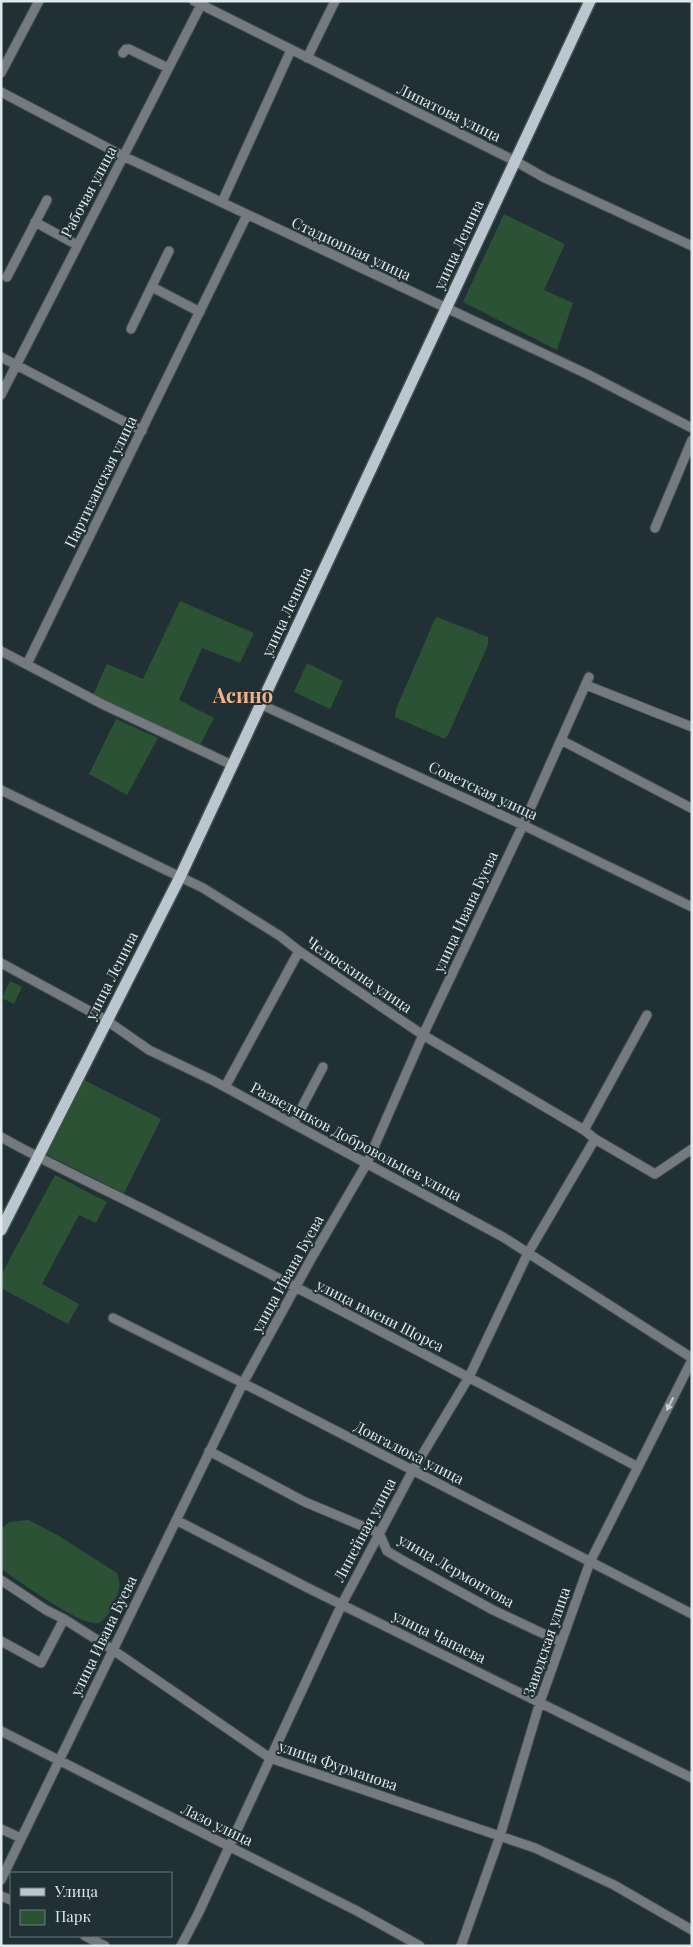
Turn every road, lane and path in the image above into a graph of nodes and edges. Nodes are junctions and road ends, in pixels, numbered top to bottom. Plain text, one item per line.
1 (39, 1) edge
2 (335, 1) edge
3 (590, 1) edge
4 (199, 2) edge
5 (291, 50) junction
6 (123, 53) dead end
7 (307, 58) junction
8 (168, 68) junction
9 (1, 73) edge
10 (1, 92) edge
11 (123, 156) junction
12 (515, 161) junction
13 (47, 200) dead end
14 (222, 202) junction
15 (247, 215) junction
16 (35, 222) junction
17 (77, 245) junction
18 (692, 246) edge
19 (169, 251) dead end
20 (7, 277) dead end
21 (152, 287) junction
22 (446, 308) junction
23 (200, 312) junction
24 (132, 328) dead end
25 (1, 357) edge
26 (16, 366) junction
27 (1, 395) edge
28 (692, 428) edge
29 (142, 431) junction
30 (692, 440) edge
31 (655, 528) dead end
32 (1, 651) edge
33 (27, 664) junction
34 (260, 704) junction
35 (692, 727) edge
36 (561, 740) junction
37 (232, 765) junction
38 (1, 790) edge
39 (691, 808) edge
40 (523, 825) junction
41 (180, 876) junction
42 (692, 907) edge
43 (299, 951) junction
44 (1, 963) edge
45 (647, 1015) dead end
46 (106, 1020) junction
47 (423, 1035) junction
48 (323, 1067) dead end
49 (225, 1087) junction
50 (293, 1124) junction
51 (584, 1130) junction
52 (1, 1137) edge
53 (595, 1139) junction
54 (692, 1149) edge
55 (38, 1158) junction
56 (367, 1163) junction
57 (1, 1230) edge
58 (528, 1253) junction
59 (296, 1288) junction
60 (113, 1318) dead end
61 (692, 1359) edge
62 (469, 1377) junction
63 (243, 1383) junction
64 (210, 1451) junction
65 (638, 1467) junction
66 (413, 1470) junction
67 (176, 1520) junction
68 (379, 1533) junction
69 (590, 1562) junction
70 (1, 1580) edge
71 (342, 1604) junction
72 (692, 1614) edge
73 (64, 1619) junction
74 (1, 1641) edge
75 (561, 1642) junction
76 (112, 1650) junction
77 (540, 1702) junction
78 (1, 1731) edge
79 (270, 1758) junction
80 (59, 1760) junction
81 (692, 1778) edge
82 (1, 1829) edge
83 (500, 1836) junction
84 (21, 1838) junction
85 (229, 1847) junction
86 (1, 1880) edge
87 (692, 1930) edge
88 (87, 1937) edge
89 (106, 1946) edge
90 (181, 1946) edge
91 (420, 1946) edge
92 (461, 1946) edge

1 - 9 street
2 - 7 street
3 - 12 main road, улица Ленина
4 - 5 street, Липатова улица
4 - 8 street, Рабочая улица
5 - 7 street, Липатова улица
5 - 14 street
6 - 8 street
7 - 12 street, Липатова улица
8 - 11 street, Рабочая улица
10 - 11 street, Стадионная улица
11 - 14 street, Стадионная улица
11 - 17 street, Рабочая улица
12 - 18 street, Липатова улица
12 - 22 main road, улица Ленина
13 - 16 street
14 - 15 street, Стадионная улица
15 - 22 street, Стадионная улица
15 - 23 street, Партизанская улица
16 - 17 street
16 - 20 street
17 - 26 street, Рабочая улица
19 - 21 street
21 - 23 street
21 - 24 street
22 - 28 street, Стадионная улица
22 - 34 main road, улица Ленина
23 - 29 street, Партизанская улица
25 - 26 street
26 - 27 street, Рабочая улица
26 - 29 street
29 - 33 street, Партизанская улица
30 - 31 street
32 - 33 street
33 - 37 street
34 - 37 main road, улица Ленина
34 - 40 street, Советская улица
35 - 36 street, улица Ивана Буева
36 - 39 street
36 - 40 street, улица Ивана Буева
37 - 41 main road, улица Ленина
38 - 41 street, Челюскина улица
40 - 42 street, Советская улица
40 - 47 street, улица Ивана Буева
41 - 43 street, Челюскина улица
41 - 46 main road, улица Ленина
43 - 47 street, Челюскина улица
43 - 49 street
44 - 46 street, Разведчиков Добровольцев улица
45 - 51 street
46 - 49 street, Разведчиков Добровольцев улица
46 - 55 main road, улица Ленина
47 - 51 street, Челюскина улица
47 - 56 street, улица Ивана Буева
48 - 50 street
49 - 50 street, Разведчиков Добровольцев улица
50 - 56 street, Разведчиков Добровольцев улица
51 - 53 street, Челюскина улица
52 - 55 street, улица имени Щорса
53 - 54 street, Челюскина улица
53 - 58 street, Линейная улица
55 - 57 main road, улица Ленина
55 - 59 street, улица имени Щорса
56 - 58 street, Разведчиков Добровольцев улица
56 - 59 street, улица Ивана Буева
58 - 61 street, Разведчиков Добровольцев улица
58 - 62 street, Линейная улица
59 - 62 street, улица имени Щорса
59 - 63 street, улица Ивана Буева
60 - 63 street, Довгалюка улица
61 -> 65 street, Заводская улица
62 - 65 street, улица имени Щорса
62 - 66 street, Линейная улица
63 - 64 street, улица Ивана Буева
63 - 66 street, Довгалюка улица
64 - 67 street, улица Ивана Буева
64 - 68 street, улица Лермонтова
65 - 69 street, Заводская улица
66 - 68 street, Линейная улица
66 - 69 street, Довгалюка улица
67 - 71 street, улица Чапаева
67 - 76 street, улица Ивана Буева
68 - 71 street, Линейная улица
68 - 75 street, улица Лермонтова
69 - 72 street, Довгалюка улица
69 - 75 street, Заводская улица
70 - 73 street, улица Фурманова
71 - 77 street, улица Чапаева
71 - 79 street, Линейная улица
73 - 74 street
73 - 76 street, улица Фурманова
75 - 77 street, Заводская улица
76 - 79 street, улица Фурманова
76 - 80 street, улица Ивана Буева
77 - 81 street, улица Чапаева
77 - 83 street, Заводская улица
78 - 80 street, Лазо улица
79 - 83 street, улица Фурманова
79 - 85 street, Линейная улица
80 - 84 street, улица Ивана Буева
80 - 85 street, Лазо улица
82 - 84 street
83 - 87 street, улица Фурманова
83 - 92 street, Заводская улица
84 - 86 street, улица Ивана Буева
85 - 90 street, Линейная улица
85 - 91 street, Лазо улица
88 - 89 street

